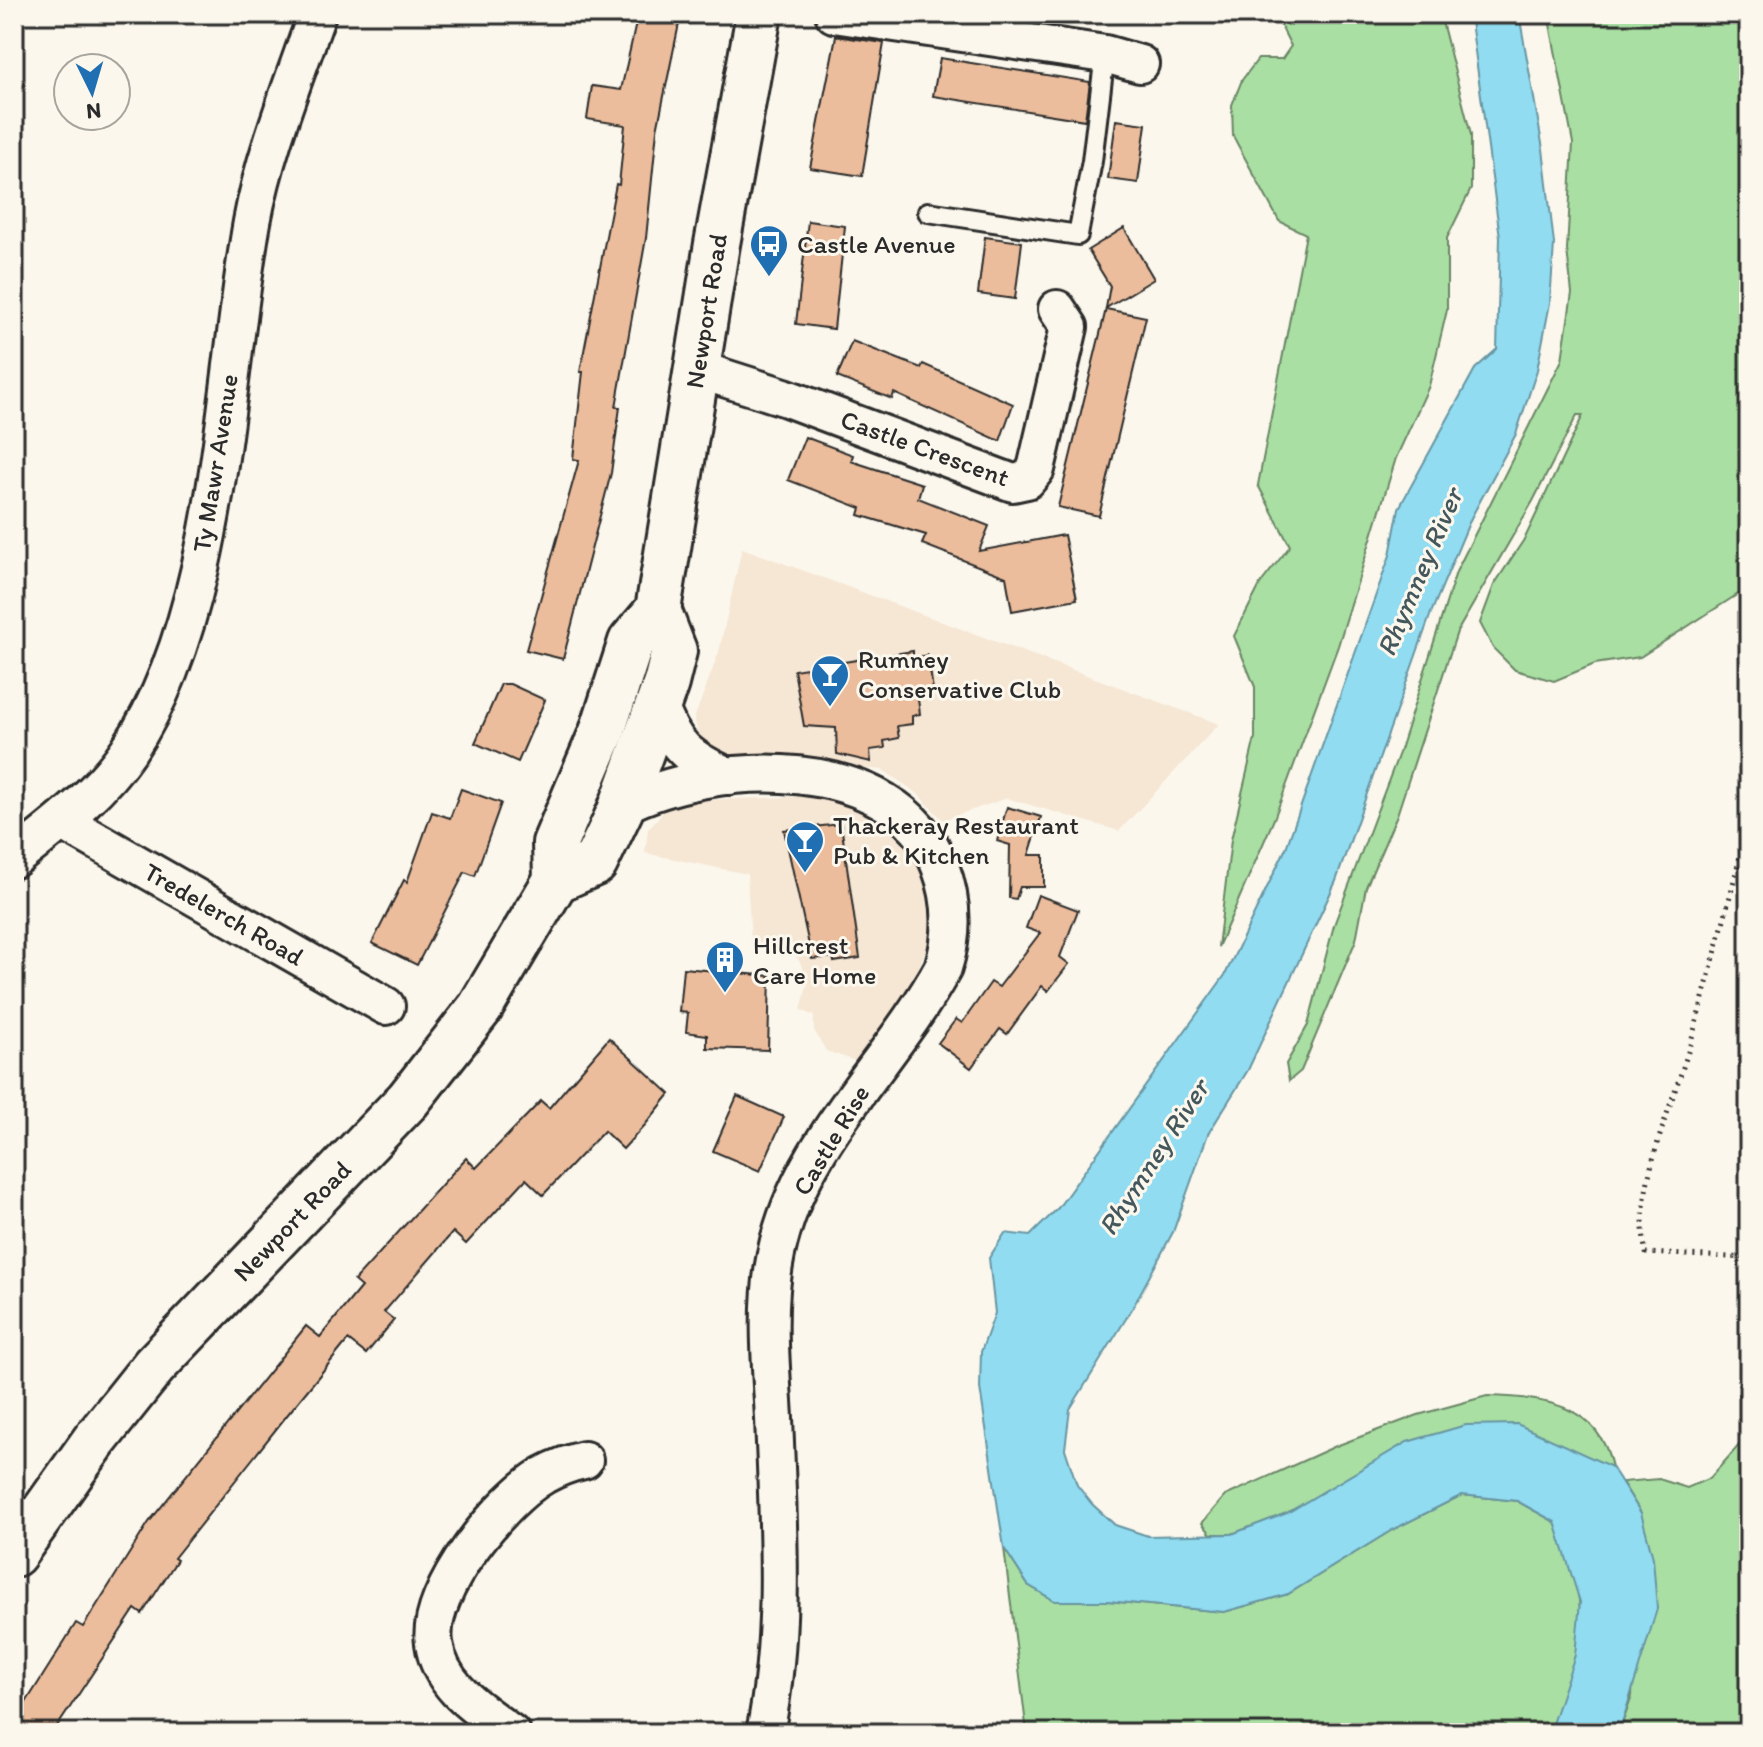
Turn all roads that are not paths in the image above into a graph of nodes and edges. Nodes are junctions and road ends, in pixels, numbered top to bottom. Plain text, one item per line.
1 (317, 14) edge
2 (759, 14) edge
3 (834, 14) edge
4 (1105, 54) junction
5 (1140, 64) dead end
6 (928, 212) dead end
7 (1057, 309) dead end
8 (696, 369) junction
9 (658, 610) junction
10 (659, 704) junction
11 (728, 776) junction
12 (622, 806) junction
13 (62, 821) junction
14 (20, 845) edge
15 (556, 880) junction
16 (386, 1006) dead end
17 (584, 1460) dead end
18 (14, 1554) edge
19 (511, 1733) edge
20 (765, 1733) edge

1 - 13 street, Ty Mawr Avenue
2 - 8 main road, Newport Road
3 - 4 street
4 - 5 street
4 - 6 lane
7 - 8 street, Castle Crescent
8 - 9 main road, Newport Road
9 - 10 main road
9 - 15 main road, Newport Road
10 - 11 street, Castle Rise
10 - 12 main road
11 - 12 street, Castle Rise
11 - 20 street, Castle Rise
12 - 15 main road
13 - 14 street, Ty Mawr Avenue
13 - 16 street, Tredelerch Road
15 - 18 main road, Newport Road
17 - 19 street

